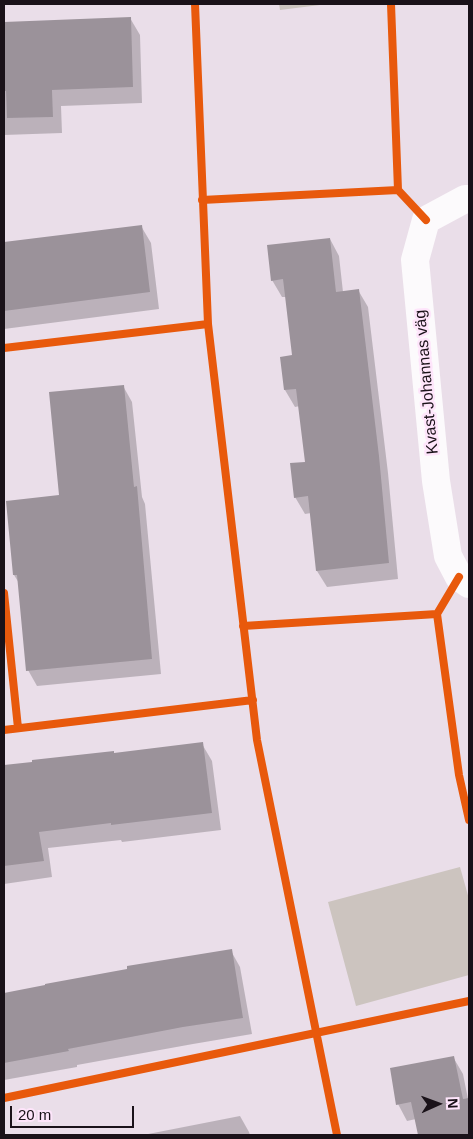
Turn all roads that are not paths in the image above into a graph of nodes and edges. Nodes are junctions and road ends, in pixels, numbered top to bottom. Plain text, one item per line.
1 (469, 199) edge
2 (469, 584) edge

1 - 2 street, Kvast-Johannas väg

